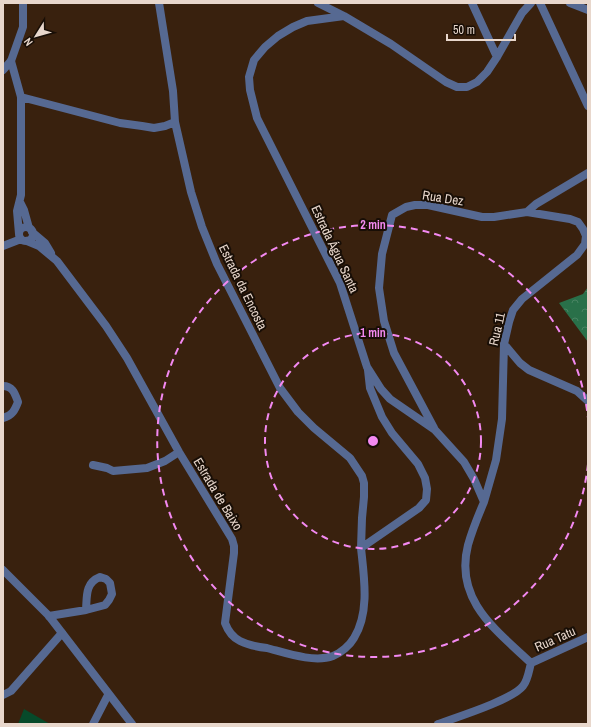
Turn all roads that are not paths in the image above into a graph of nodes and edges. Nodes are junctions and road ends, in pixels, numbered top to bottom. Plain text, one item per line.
1 (23, 3) edge
2 (159, 3) edge
3 (318, 3) edge
4 (472, 3) edge
5 (531, 3) edge
6 (540, 3) edge
7 (570, 3) edge
8 (588, 10) edge
9 (344, 16) junction
10 (498, 57) junction
11 (11, 61) junction
12 (3, 70) edge
13 (21, 97) junction
14 (588, 106) edge
15 (175, 122) junction
16 (588, 173) edge
17 (20, 202) junction
18 (527, 212) junction
19 (31, 230) junction
20 (22, 238) junction
21 (3, 246) edge
22 (53, 258) junction
23 (504, 344) junction
24 (367, 367) junction
25 (3, 386) edge
26 (588, 401) edge
27 (3, 418) edge
28 (435, 430) junction
29 (179, 452) junction
30 (93, 465) dead end
31 (484, 502) junction
32 (361, 548) junction
33 (3, 570) edge
34 (86, 610) dead end
35 (49, 616) junction
36 (62, 632) junction
37 (588, 637) edge
38 (531, 663) junction
39 (108, 694) junction
40 (3, 695) edge
41 (93, 724) edge
42 (132, 724) edge
43 (438, 724) edge

1 - 11 street
2 - 15 street, Estrada da Encosta
3 - 9 street
4 - 10 street
5 - 10 street
6 - 14 street
7 - 8 street
9 - 10 street
9 - 24 street, Estrada Água Santa
11 - 12 street
11 - 13 street
13 - 15 street
13 - 17 street
15 - 32 street, Estrada da Encosta
16 - 18 street, Rua Dez
17 - 19 street
17 - 20 street
18 - 23 street, Rua 11
18 - 28 street, Rua Dez
19 - 20 street
19 - 20 street
19 - 22 street, Estrada de Baixo
20 - 21 street
20 - 22 street, Estrada de Baixo
22 - 29 street, Estrada de Baixo
23 - 26 street
23 - 31 street, Rua 11
24 - 28 street, Estrada Água Santa
24 - 32 street
25 - 27 street
28 - 31 street, Estrada Água Santa
29 - 30 street
29 - 32 street, Estrada de Baixo
31 - 38 street
33 - 35 street
34 - 35 street
35 - 36 street
36 - 39 street
36 - 40 street
37 - 38 street, Rua Tatu
38 - 43 street
39 - 41 street
39 - 42 street

